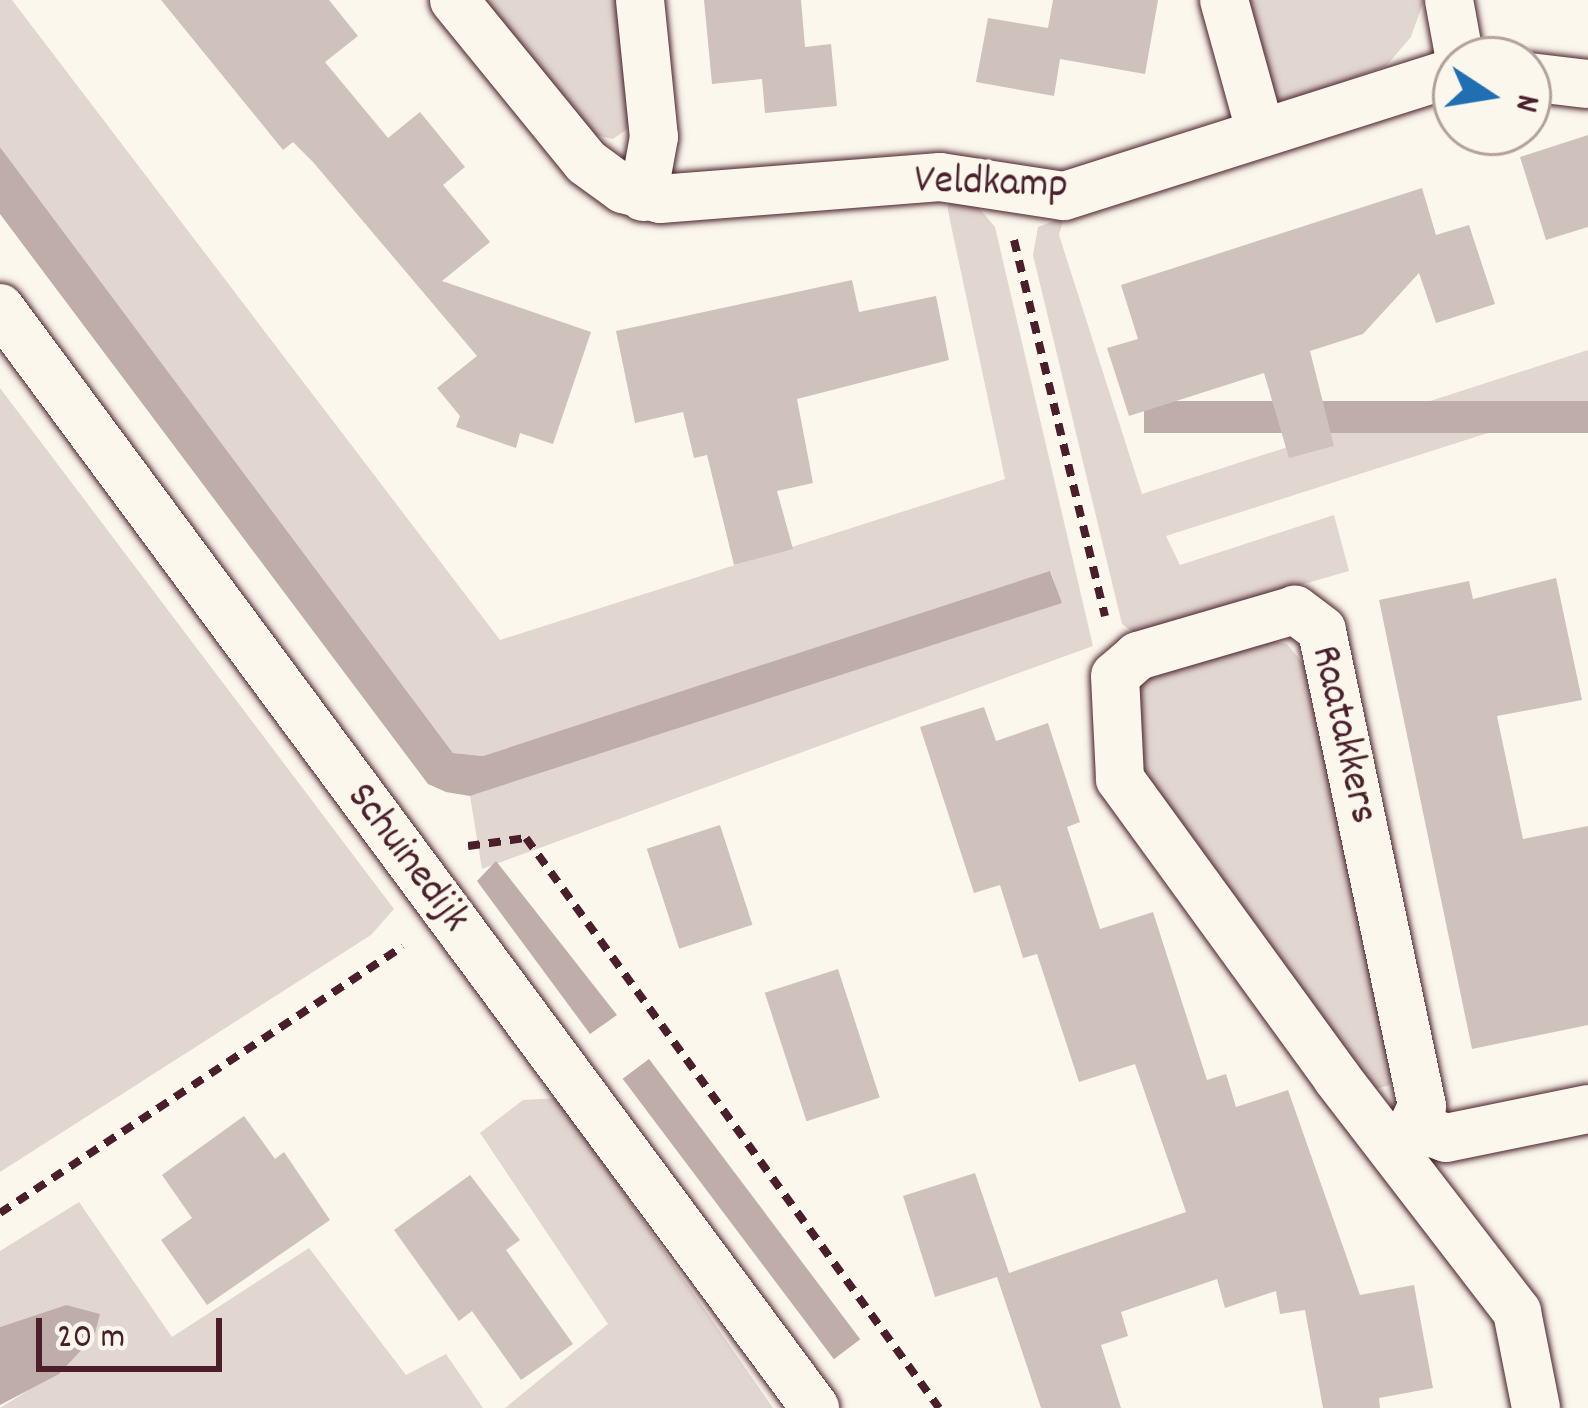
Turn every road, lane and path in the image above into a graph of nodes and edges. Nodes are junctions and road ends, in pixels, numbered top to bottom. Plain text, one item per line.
1 (454, 0) edge
2 (640, 0) edge
3 (1224, 0) edge
4 (1449, 0) edge
5 (1456, 36) edge
6 (1432, 80) edge
7 (1552, 80) edge
8 (1588, 84) edge
9 (1261, 133) junction
10 (1016, 189) junction
11 (643, 196) junction
12 (0, 308) edge
13 (1138, 656) junction
14 (401, 855) junction
15 (449, 915) junction
16 (1588, 1109) edge
17 (1406, 1141) junction
18 (0, 1213) edge
19 (814, 1408) edge
20 (939, 1408) edge
21 (1536, 1408) edge

1 - 11 street, Veldkamp
2 - 11 street
3 - 9 street
4 - 5 street
6 - 9 street, Veldkamp
7 - 8 street
9 - 10 street, Veldkamp
10 - 11 street, Veldkamp
10 - 13 path
12 - 14 street, Schuinedijk
13 - 17 street
13 - 17 street, Raatakkers
14 - 15 street, Schuinedijk
14 - 20 path
15 - 18 path
15 - 19 street, Schuinedijk
16 - 17 street
17 - 21 street

